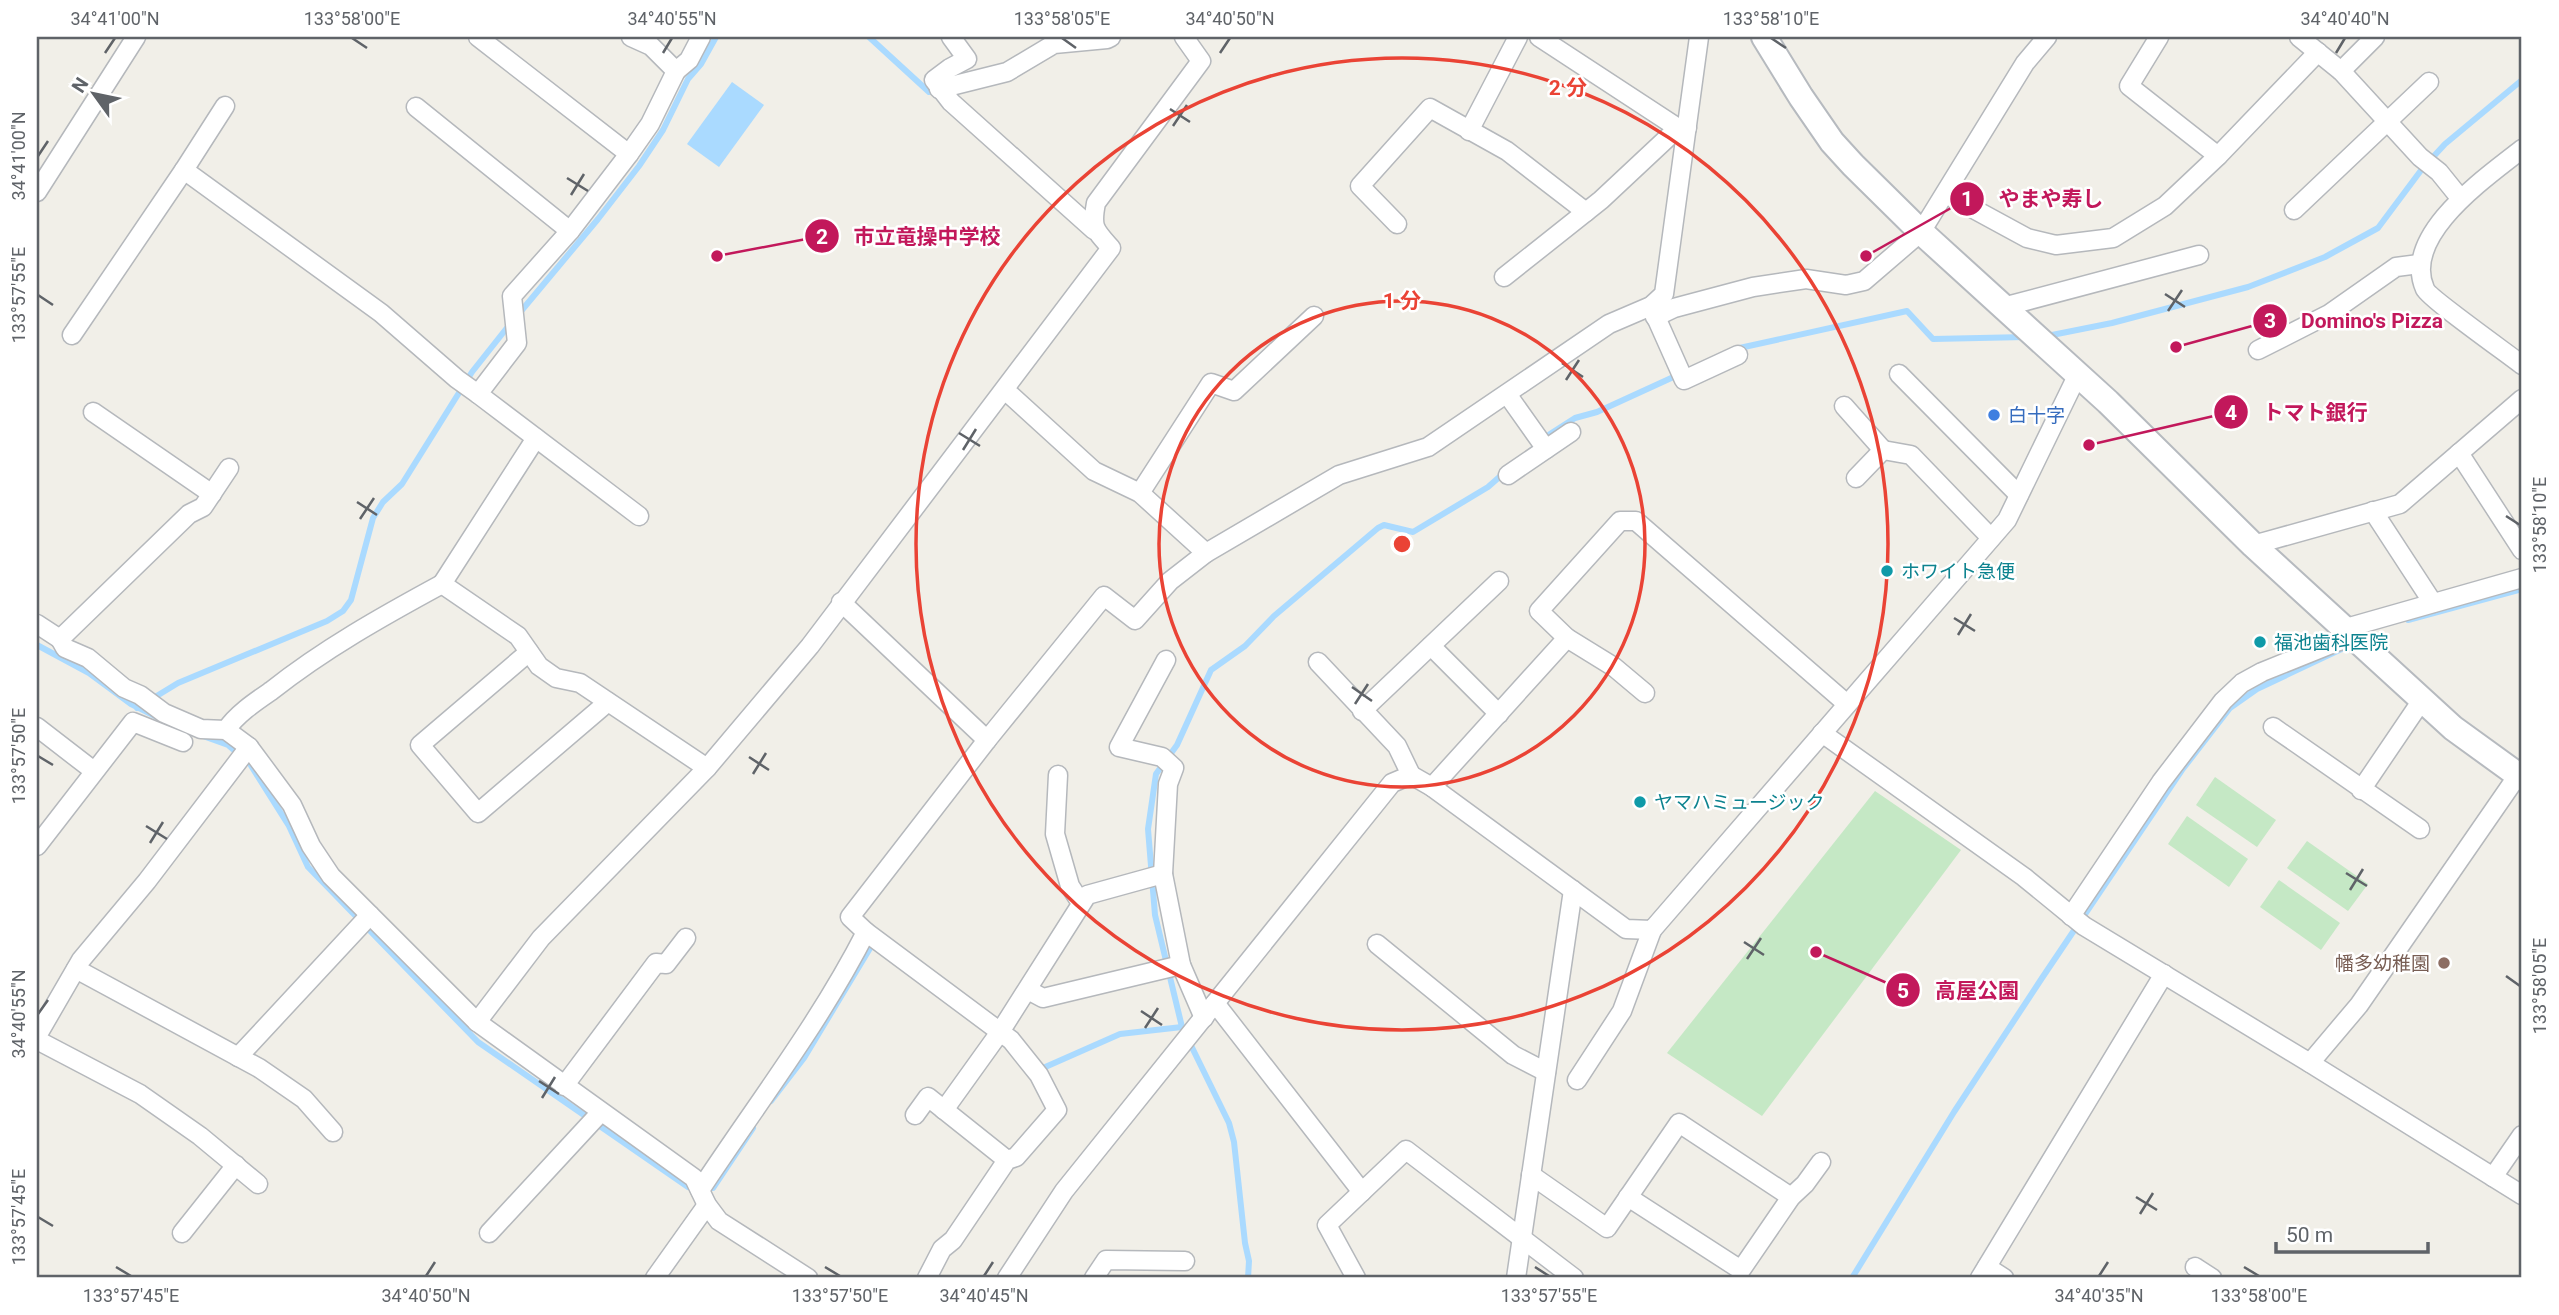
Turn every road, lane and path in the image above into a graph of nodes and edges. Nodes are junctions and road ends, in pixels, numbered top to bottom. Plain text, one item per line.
1 (136, 37) edge
2 (478, 37) edge
3 (631, 37) edge
4 (701, 37) edge
5 (951, 37) edge
6 (1111, 37) edge
7 (1184, 37) edge
8 (1518, 37) edge
9 (1539, 37) edge
10 (1699, 37) edge
11 (1765, 37) edge
12 (2047, 37) edge
13 (2159, 37) edge
14 (2299, 37) edge
15 (2375, 37) edge
16 (2318, 52) junction
17 (676, 71) junction
18 (2341, 71) junction
19 (2429, 82) dead end
20 (939, 89) junction
21 (225, 106) dead end
22 (416, 107) dead end
23 (2389, 122) junction
24 (1683, 128) junction
25 (1469, 131) junction
26 (629, 154) junction
27 (2218, 156) junction
28 (2518, 160) edge
29 (184, 170) junction
30 (37, 191) edge
31 (1946, 194) junction
32 (2460, 198) junction
33 (2294, 210) dead end
34 (1586, 212) junction
35 (1397, 224) dead end
36 (1094, 230) junction
37 (570, 232) junction
38 (1921, 232) junction
39 (2199, 255) dead end
40 (2419, 264) junction
41 (1504, 277) dead end
42 (2003, 307) junction
43 (1653, 312) junction
44 (1314, 316) dead end
45 (72, 335) dead end
46 (2258, 350) dead end
47 (1738, 355) dead end
48 (2522, 365) edge
49 (1899, 374) dead end
50 (2077, 376) junction
51 (467, 387) junction
52 (1004, 390) junction
53 (1507, 394) junction
54 (2522, 399) edge
55 (1844, 405) dead end
56 (93, 412) dead end
57 (1571, 432) dead end
58 (536, 438) junction
59 (1542, 444) junction
60 (1882, 450) junction
61 (2459, 453) junction
62 (229, 468) dead end
63 (1508, 475) dead end
64 (1856, 478) dead end
65 (1140, 493) junction
66 (212, 494) junction
67 (2019, 495) junction
68 (2373, 511) junction
69 (639, 516) dead end
70 (1992, 538) junction
71 (2253, 545) junction
72 (2522, 550) edge
73 (1206, 553) junction
74 (2522, 578) edge
75 (1499, 581) dead end
76 (442, 584) junction
77 (841, 602) junction
78 (2433, 603) junction
79 (37, 624) edge
80 (2355, 636) junction
81 (1567, 638) junction
82 (60, 639) junction
83 (1431, 646) junction
84 (529, 652) junction
85 (1166, 660) dead end
86 (1318, 662) dead end
87 (1645, 692) dead end
88 (2422, 699) junction
89 (608, 702) junction
90 (1847, 704) junction
91 (1362, 711) junction
92 (1499, 714) junction
93 (37, 727) edge
94 (2273, 727) dead end
95 (226, 730) junction
96 (1822, 733) junction
97 (987, 740) junction
98 (183, 742) dead end
99 (245, 752) junction
100 (707, 768) junction
101 (94, 771) junction
102 (1058, 775) dead end
103 (1411, 775) junction
104 (2520, 777) edge
105 (1432, 787) junction
106 (2361, 790) junction
107 (2420, 829) dead end
108 (37, 846) edge
109 (1156, 876) junction
110 (1573, 890) junction
111 (1081, 903) junction
112 (364, 921) junction
113 (2077, 921) junction
114 (1652, 930) junction
115 (872, 937) junction
116 (686, 938) dead end
117 (1377, 944) dead end
118 (1174, 967) junction
119 (76, 969) junction
120 (2164, 974) junction
121 (1028, 990) junction
122 (1215, 1003) junction
123 (1204, 1018) junction
124 (477, 1022) junction
125 (1003, 1029) junction
126 (37, 1038) edge
127 (238, 1057) junction
128 (2310, 1063) junction
129 (1546, 1072) junction
130 (1577, 1080) dead end
131 (564, 1086) junction
132 (944, 1110) junction
133 (915, 1115) dead end
134 (595, 1117) junction
135 (333, 1132) dead end
136 (2522, 1135) edge
137 (1007, 1160) junction
138 (1821, 1162) dead end
139 (236, 1165) junction
140 (1531, 1175) junction
141 (2493, 1177) junction
142 (258, 1184) dead end
143 (1362, 1192) junction
144 (2522, 1195) edge
145 (1628, 1197) junction
146 (1791, 1197) junction
147 (704, 1198) junction
148 (183, 1233) dead end
149 (489, 1233) dead end
150 (1522, 1238) junction
151 (1185, 1261) dead end
152 (2195, 1266) dead end
153 (1984, 1273) edge
154 (655, 1278) edge
155 (808, 1278) edge
156 (927, 1278) edge
157 (1007, 1278) edge
158 (1094, 1278) edge
159 (1356, 1278) edge
160 (1516, 1278) edge
161 (1574, 1278) edge
162 (2004, 1278) edge
163 (2212, 1278) edge

1 - 30 street
2 - 26 street
3 - 17 street
4 - 17 street
5 - 20 street
6 - 20 street
7 - 36 street
8 - 25 street
9 - 24 street
10 - 24 street
11 - 38 street
12 - 31 street
13 - 27 street
14 - 16 street
15 - 18 street
16 - 18 street
16 - 27 street
17 - 26 street
18 - 23 street
19 - 23 street
20 - 36 street
21 - 29 street
22 - 37 street
23 - 32 street
23 - 33 street
24 - 34 street
24 - 43 street
25 - 34 street
25 - 35 street
26 - 37 street
27 - 31 street
28 - 32 street
29 - 45 street
29 - 51 street
31 - 38 street
32 - 40 street
34 - 41 street
36 - 52 street
37 - 51 street
38 - 42 street
38 - 43 street
39 - 42 street
40 - 46 street
40 - 48 street
42 - 50 street
43 - 47 street
43 - 53 street
44 - 65 street
49 - 67 street
50 - 67 street
50 - 71 street
51 - 58 street
52 - 65 street
52 - 77 street
53 - 59 street
53 - 73 street
54 - 61 street
55 - 60 street
56 - 66 street
57 - 59 street
58 - 69 street
58 - 76 street
59 - 63 street
60 - 64 street
60 - 70 street
61 - 68 street
61 - 72 street
62 - 66 street
65 - 73 street
66 - 82 street
67 - 70 street
68 - 71 street
68 - 78 street
70 - 90 street
71 - 80 street
73 - 97 street
74 - 78 street
75 - 83 street
76 - 84 street
76 - 95 street
77 - 97 street
77 - 100 street
78 - 80 street
79 - 82 street
80 - 88 street
80 - 113 street
81 - 87 street
81 - 90 street
81 - 92 street
82 - 95 street
83 - 91 street
83 - 92 street
84 - 89 street
84 - 89 street
85 - 109 street
86 - 91 street
88 - 104 street
88 - 106 street
89 - 100 street
90 - 96 street
91 - 103 street
92 - 105 street
93 - 101 street
94 - 106 street
95 - 99 street
96 - 113 street
96 - 114 street
97 - 115 street
98 - 101 street
99 - 112 street
99 - 119 street
100 - 124 street
101 - 108 street
102 - 111 street
103 - 105 street
103 - 122 street
104 - 128 street
105 - 110 street
106 - 107 street
109 - 111 street
109 - 118 street
110 - 114 street
110 - 129 street
111 - 121 street
112 - 124 street
112 - 127 street
113 - 120 street
114 - 130 street
115 - 125 street
115 - 147 street
116 - 131 street
117 - 129 street
118 - 121 street
118 - 123 street
119 - 126 street
119 - 127 street
120 - 128 street
120 - 153 street
121 - 125 street
122 - 123 street
122 - 143 street
123 - 157 street
124 - 131 street
125 - 132 street
125 - 137 street
126 - 139 street
127 - 135 street
128 - 141 street
129 - 140 street
131 - 134 street
132 - 133 street
132 - 137 street
134 - 147 street
134 - 149 street
136 - 141 street
137 - 156 street
138 - 146 street
139 - 142 street
139 - 148 street
140 - 145 street
140 - 150 street
141 - 144 street
143 - 150 street
143 - 159 street
145 - 146 street
145 - 146 street
147 - 154 street
147 - 155 street
150 - 160 street
150 - 161 street
151 - 158 street
152 - 163 street
153 - 162 street

